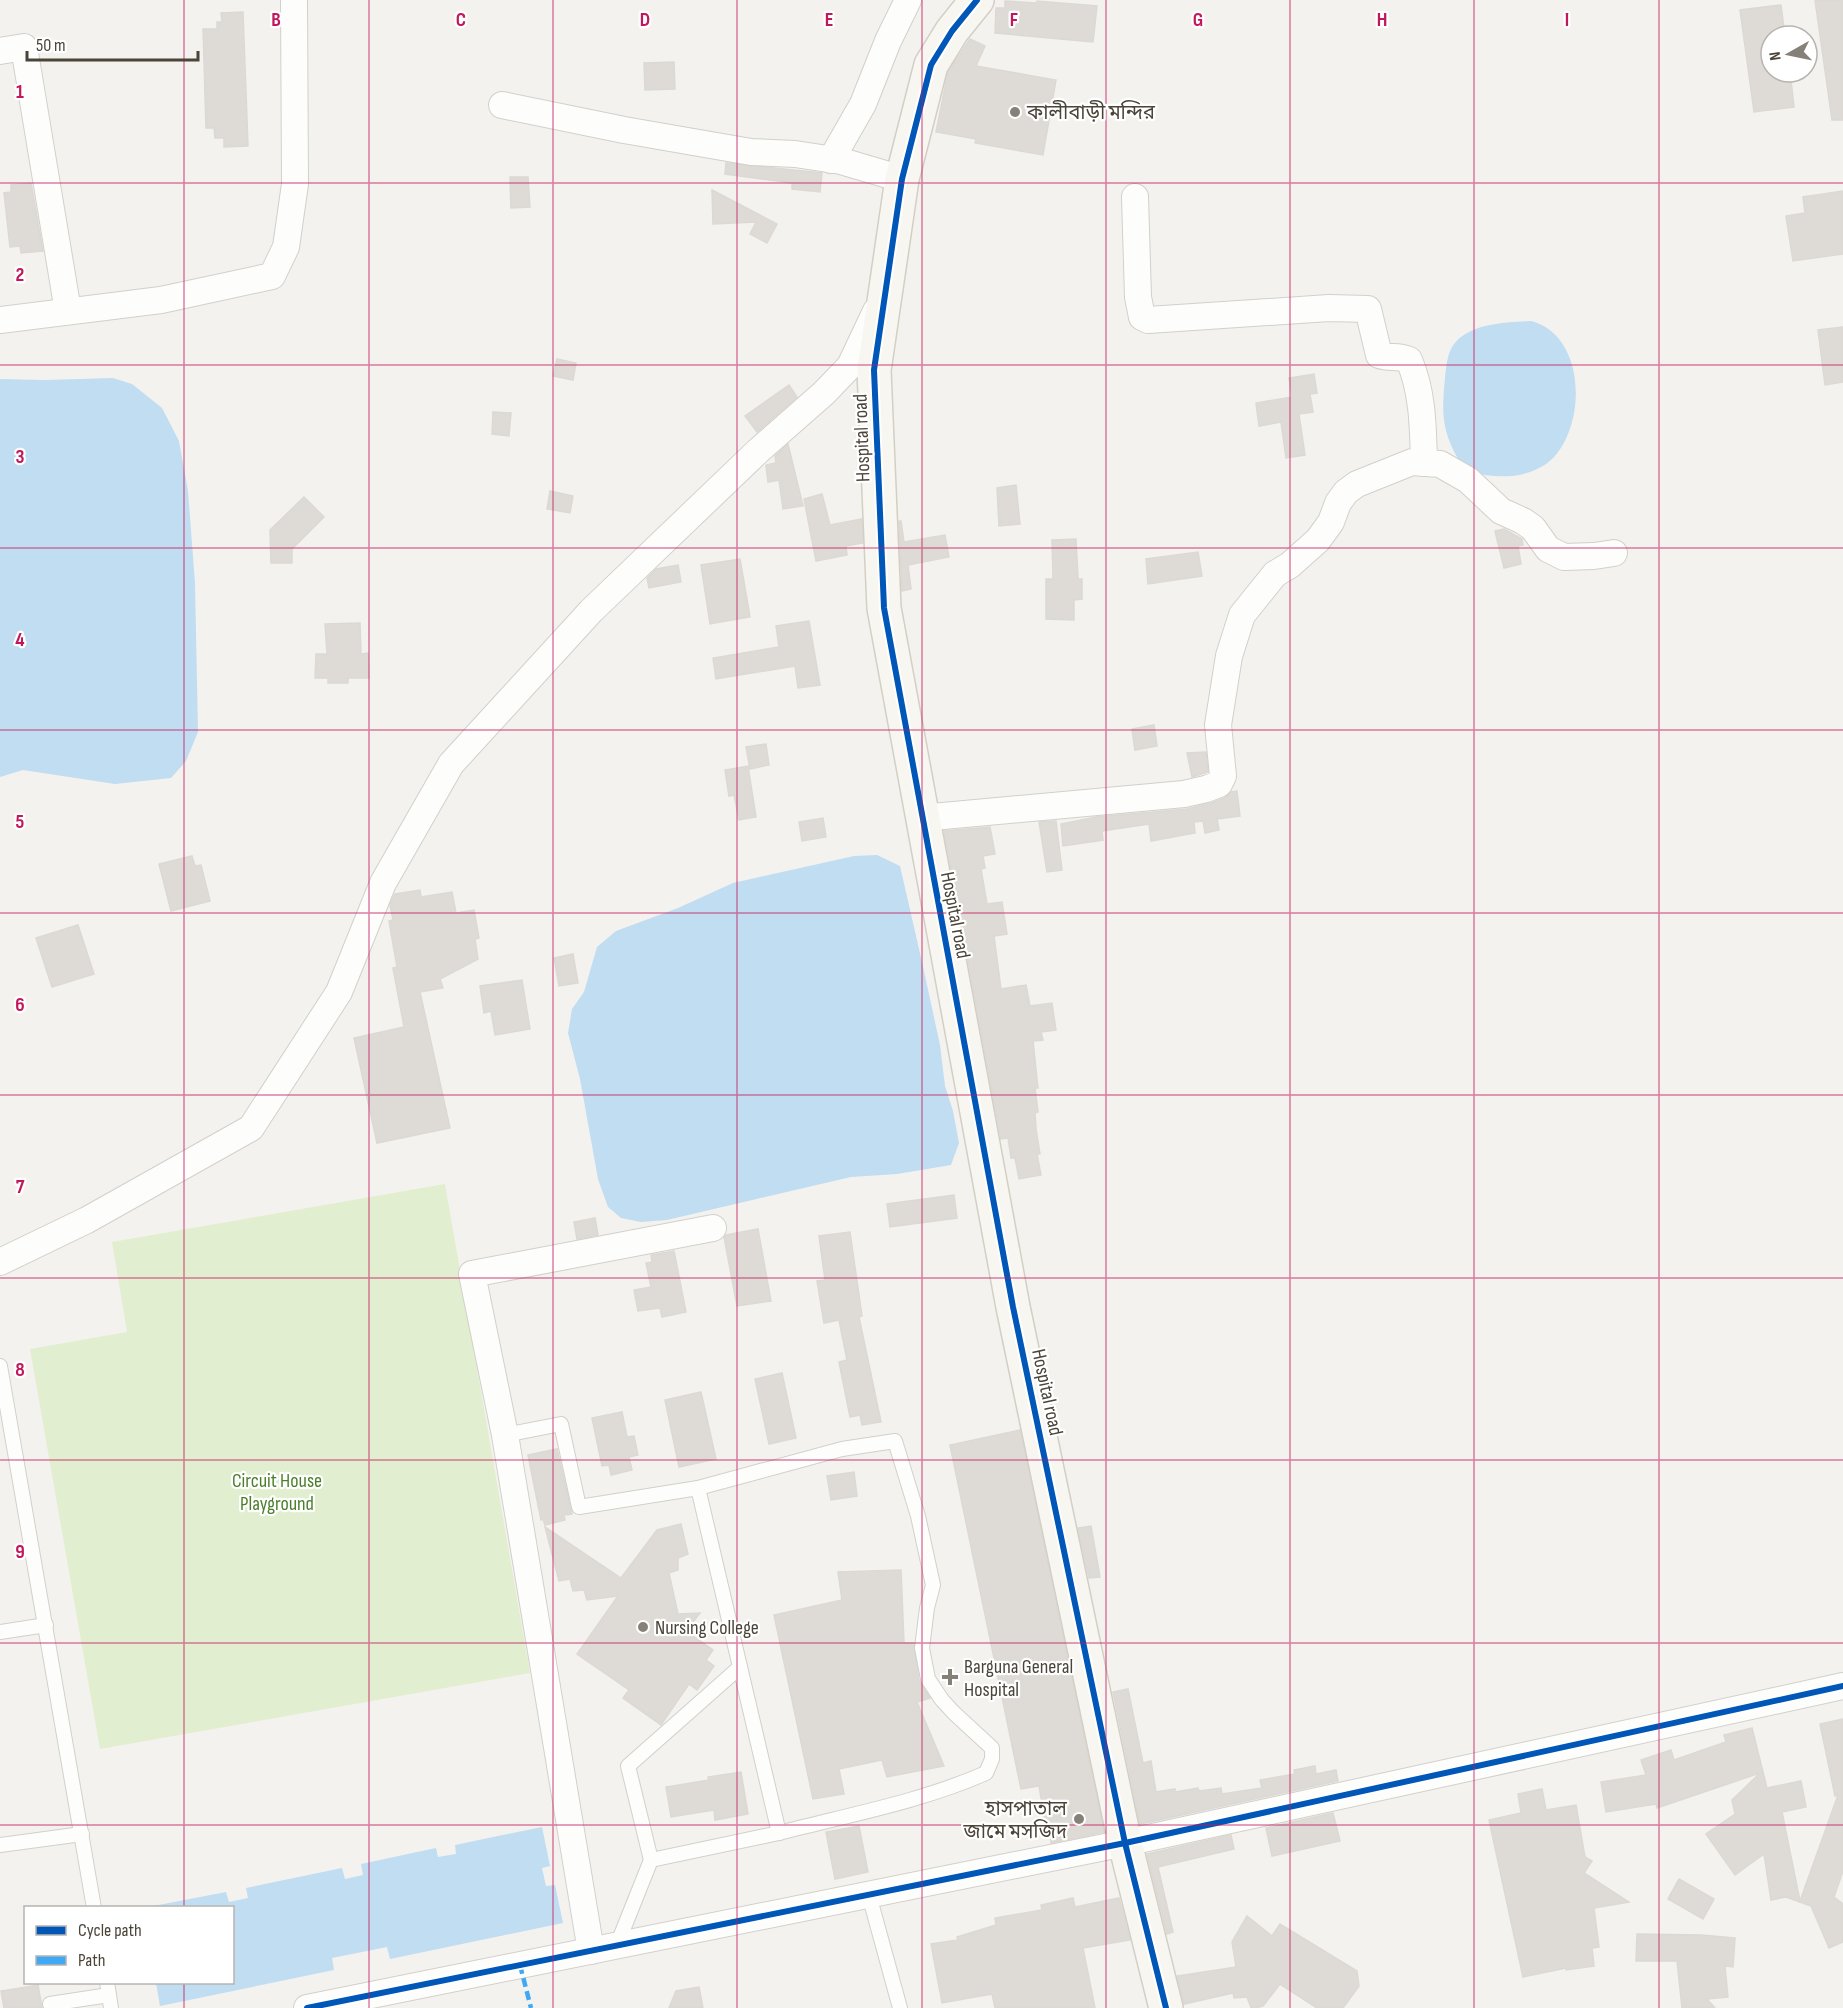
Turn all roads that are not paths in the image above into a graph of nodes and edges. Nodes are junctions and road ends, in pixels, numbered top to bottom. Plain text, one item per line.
1 (294, 0) edge
2 (908, 0) edge
3 (977, 0) edge
4 (0, 51) edge
5 (502, 105) dead end
6 (836, 161) junction
7 (897, 177) junction
8 (1135, 197) dead end
9 (886, 288) junction
10 (68, 311) junction
11 (0, 320) edge
12 (1424, 463) junction
13 (1614, 553) dead end
14 (921, 818) junction
15 (713, 1228) dead end
16 (0, 1262) edge
17 (0, 1366) edge
18 (505, 1436) junction
19 (698, 1488) junction
20 (46, 1625) junction
21 (0, 1632) edge
22 (740, 1667) junction
23 (1843, 1686) edge
24 (779, 1833) junction
25 (82, 1834) junction
26 (1125, 1843) junction
27 (0, 1845) edge
28 (651, 1860) junction
29 (869, 1894) junction
30 (94, 1906) edge
31 (617, 1946) junction
32 (591, 1951) junction
33 (109, 1995) edge
34 (50, 2004) dead end
35 (308, 2008) edge
36 (900, 2008) edge
37 (1166, 2008) edge

1 - 10 street
2 - 6 street
3 - 7 street, Hospital road
4 - 10 street
5 - 6 street
6 - 7 street
7 - 9 street, Hospital road
8 - 12 street
9 - 14 street, Hospital road
9 - 16 street
10 - 11 street
12 - 13 street
12 - 14 street
14 - 26 street, Hospital road
15 - 18 street
17 - 20 lane
18 - 19 lane
18 - 32 street
19 - 22 lane
19 - 24 lane
20 - 21 lane
20 - 25 lane
22 - 24 lane
22 - 28 lane
23 - 26 street
24 - 28 lane
25 - 27 lane
25 - 30 lane
26 - 29 street
26 - 37 street, Hospital road
28 - 31 lane
29 - 31 street
29 - 36 lane
31 - 32 street
32 - 35 street
33 - 34 lane

